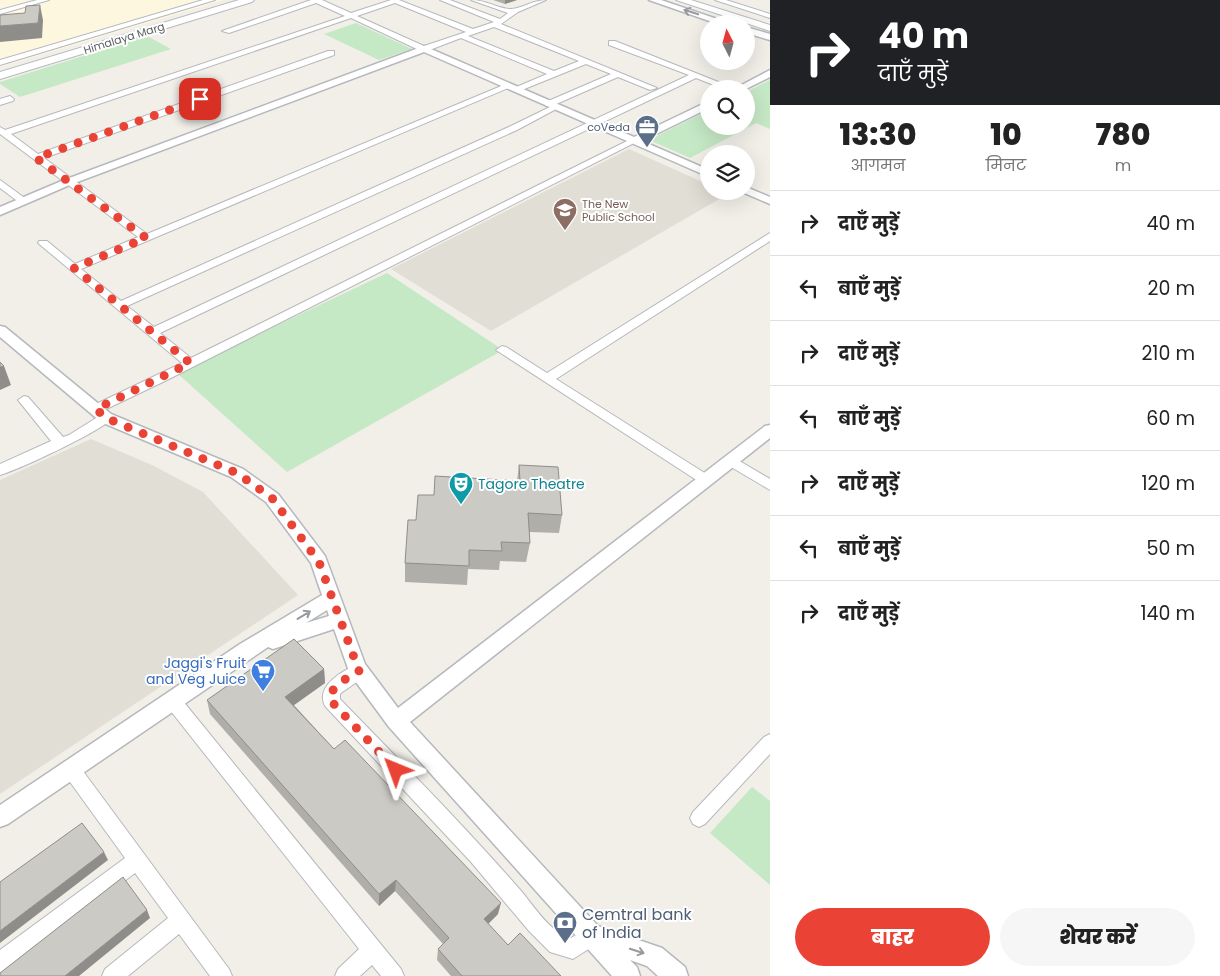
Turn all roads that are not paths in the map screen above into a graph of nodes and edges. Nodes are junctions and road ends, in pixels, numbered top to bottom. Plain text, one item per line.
1 (23, 0) edge
2 (45, 0) edge
3 (211, 0) edge
4 (232, 0) edge
5 (249, 0) edge
6 (317, 0) edge
7 (444, 0) edge
8 (474, 0) edge
9 (542, 0) edge
10 (654, 0) edge
11 (681, 0) edge
12 (694, 0) edge
13 (718, 0) edge
14 (0, 6) edge
15 (0, 12) edge
16 (512, 12) junction
17 (700, 15) edge
18 (351, 16) junction
19 (770, 16) edge
20 (497, 23) junction
21 (770, 24) edge
22 (770, 28) edge
23 (226, 31) dead end
24 (473, 32) junction
25 (755, 33) edge
26 (462, 36) junction
27 (770, 37) edge
28 (612, 43) dead end
29 (424, 49) junction
30 (331, 53) dead end
31 (585, 61) junction
32 (0, 63) edge
33 (0, 70) edge
34 (770, 73) edge
35 (554, 74) junction
36 (618, 74) junction
37 (696, 75) junction
38 (0, 76) edge
39 (709, 80) edge
40 (755, 80) edge
41 (513, 88) junction
42 (653, 88) dead end
43 (10, 99) dead end
44 (0, 102) edge
45 (552, 105) junction
46 (700, 108) edge
47 (592, 123) junction
48 (2, 132) edge
49 (634, 141) junction
50 (36, 158) junction
51 (700, 170) edge
52 (68, 182) junction
53 (0, 183) edge
54 (755, 194) edge
55 (23, 201) junction
56 (770, 201) edge
57 (0, 211) edge
58 (770, 236) edge
59 (146, 238) junction
60 (43, 243) dead end
61 (74, 268) junction
62 (120, 305) junction
63 (0, 330) edge
64 (153, 332) junction
65 (502, 350) dead end
66 (190, 363) junction
67 (547, 379) junction
68 (24, 400) dead end
69 (101, 414) junction
70 (770, 430) edge
71 (60, 442) junction
72 (731, 461) junction
73 (0, 470) edge
74 (706, 480) junction
75 (770, 485) edge
76 (332, 598) junction
77 (340, 620) junction
78 (247, 650) junction
79 (359, 671) junction
80 (172, 700) junction
81 (396, 721) junction
82 (770, 742) edge
83 (70, 769) junction
84 (0, 817) edge
85 (698, 818) dead end
86 (137, 860) junction
87 (181, 920) junction
88 (591, 936) junction
89 (373, 950) junction
90 (0, 963) edge
91 (112, 976) edge
92 (222, 976) edge
93 (345, 976) edge
94 (394, 976) edge
95 (628, 976) edge
96 (676, 976) edge

1 - 14 street
2 - 15 street
3 - 32 street
4 - 33 main road, Himalaya Marg
5 - 38 main road, Himalaya Marg
6 - 18 street
6 - 23 street
7 - 20 street
8 - 16 street
9 - 16 street
17 -> 10 street
11 - 22 main road
12 - 21 main road
13 - 19 street
16 - 20 street
18 - 24 street
18 - 29 street
18 - 48 street
20 - 24 street
20 - 31 street
24 - 26 street
25 - 27 street
26 - 29 street
26 - 35 street
28 - 37 street
29 - 41 street
29 - 52 street
30 - 50 street
31 - 35 street
31 - 36 street
34 - 40 street
35 - 41 street
36 - 42 street
36 - 45 street
37 - 39 street
37 - 47 street
41 - 45 street
41 - 59 street
43 - 44 street
45 - 47 street
45 - 62 street
46 - 49 street
47 - 49 street
47 - 64 street
48 - 50 street
49 - 51 street
49 - 66 street
50 - 52 street
52 - 55 street
52 - 59 street
53 - 55 street
54 - 56 street
55 - 57 street
58 - 67 street
59 - 61 street
60 - 61 street
61 - 62 street
62 - 64 street
63 - 69 street
64 - 66 street
65 - 67 street
66 - 69 street
67 - 74 street
68 - 71 street
69 - 71 street
69 - 76 street
70 - 72 street
71 - 73 street
72 - 74 street
72 - 75 street
74 - 81 street
76 - 77 street
78 -> 76 street
77 - 78 street
77 - 79 street
78 - 80 street
79 - 81 street
79 - 88 street
80 - 83 street
80 - 89 street
81 - 88 street
82 - 85 street
83 - 84 street
83 - 86 street
86 - 87 street
86 - 90 street
87 - 91 street
87 - 92 street
88 - 95 street
88 -> 96 street
89 - 93 street
89 - 94 street

